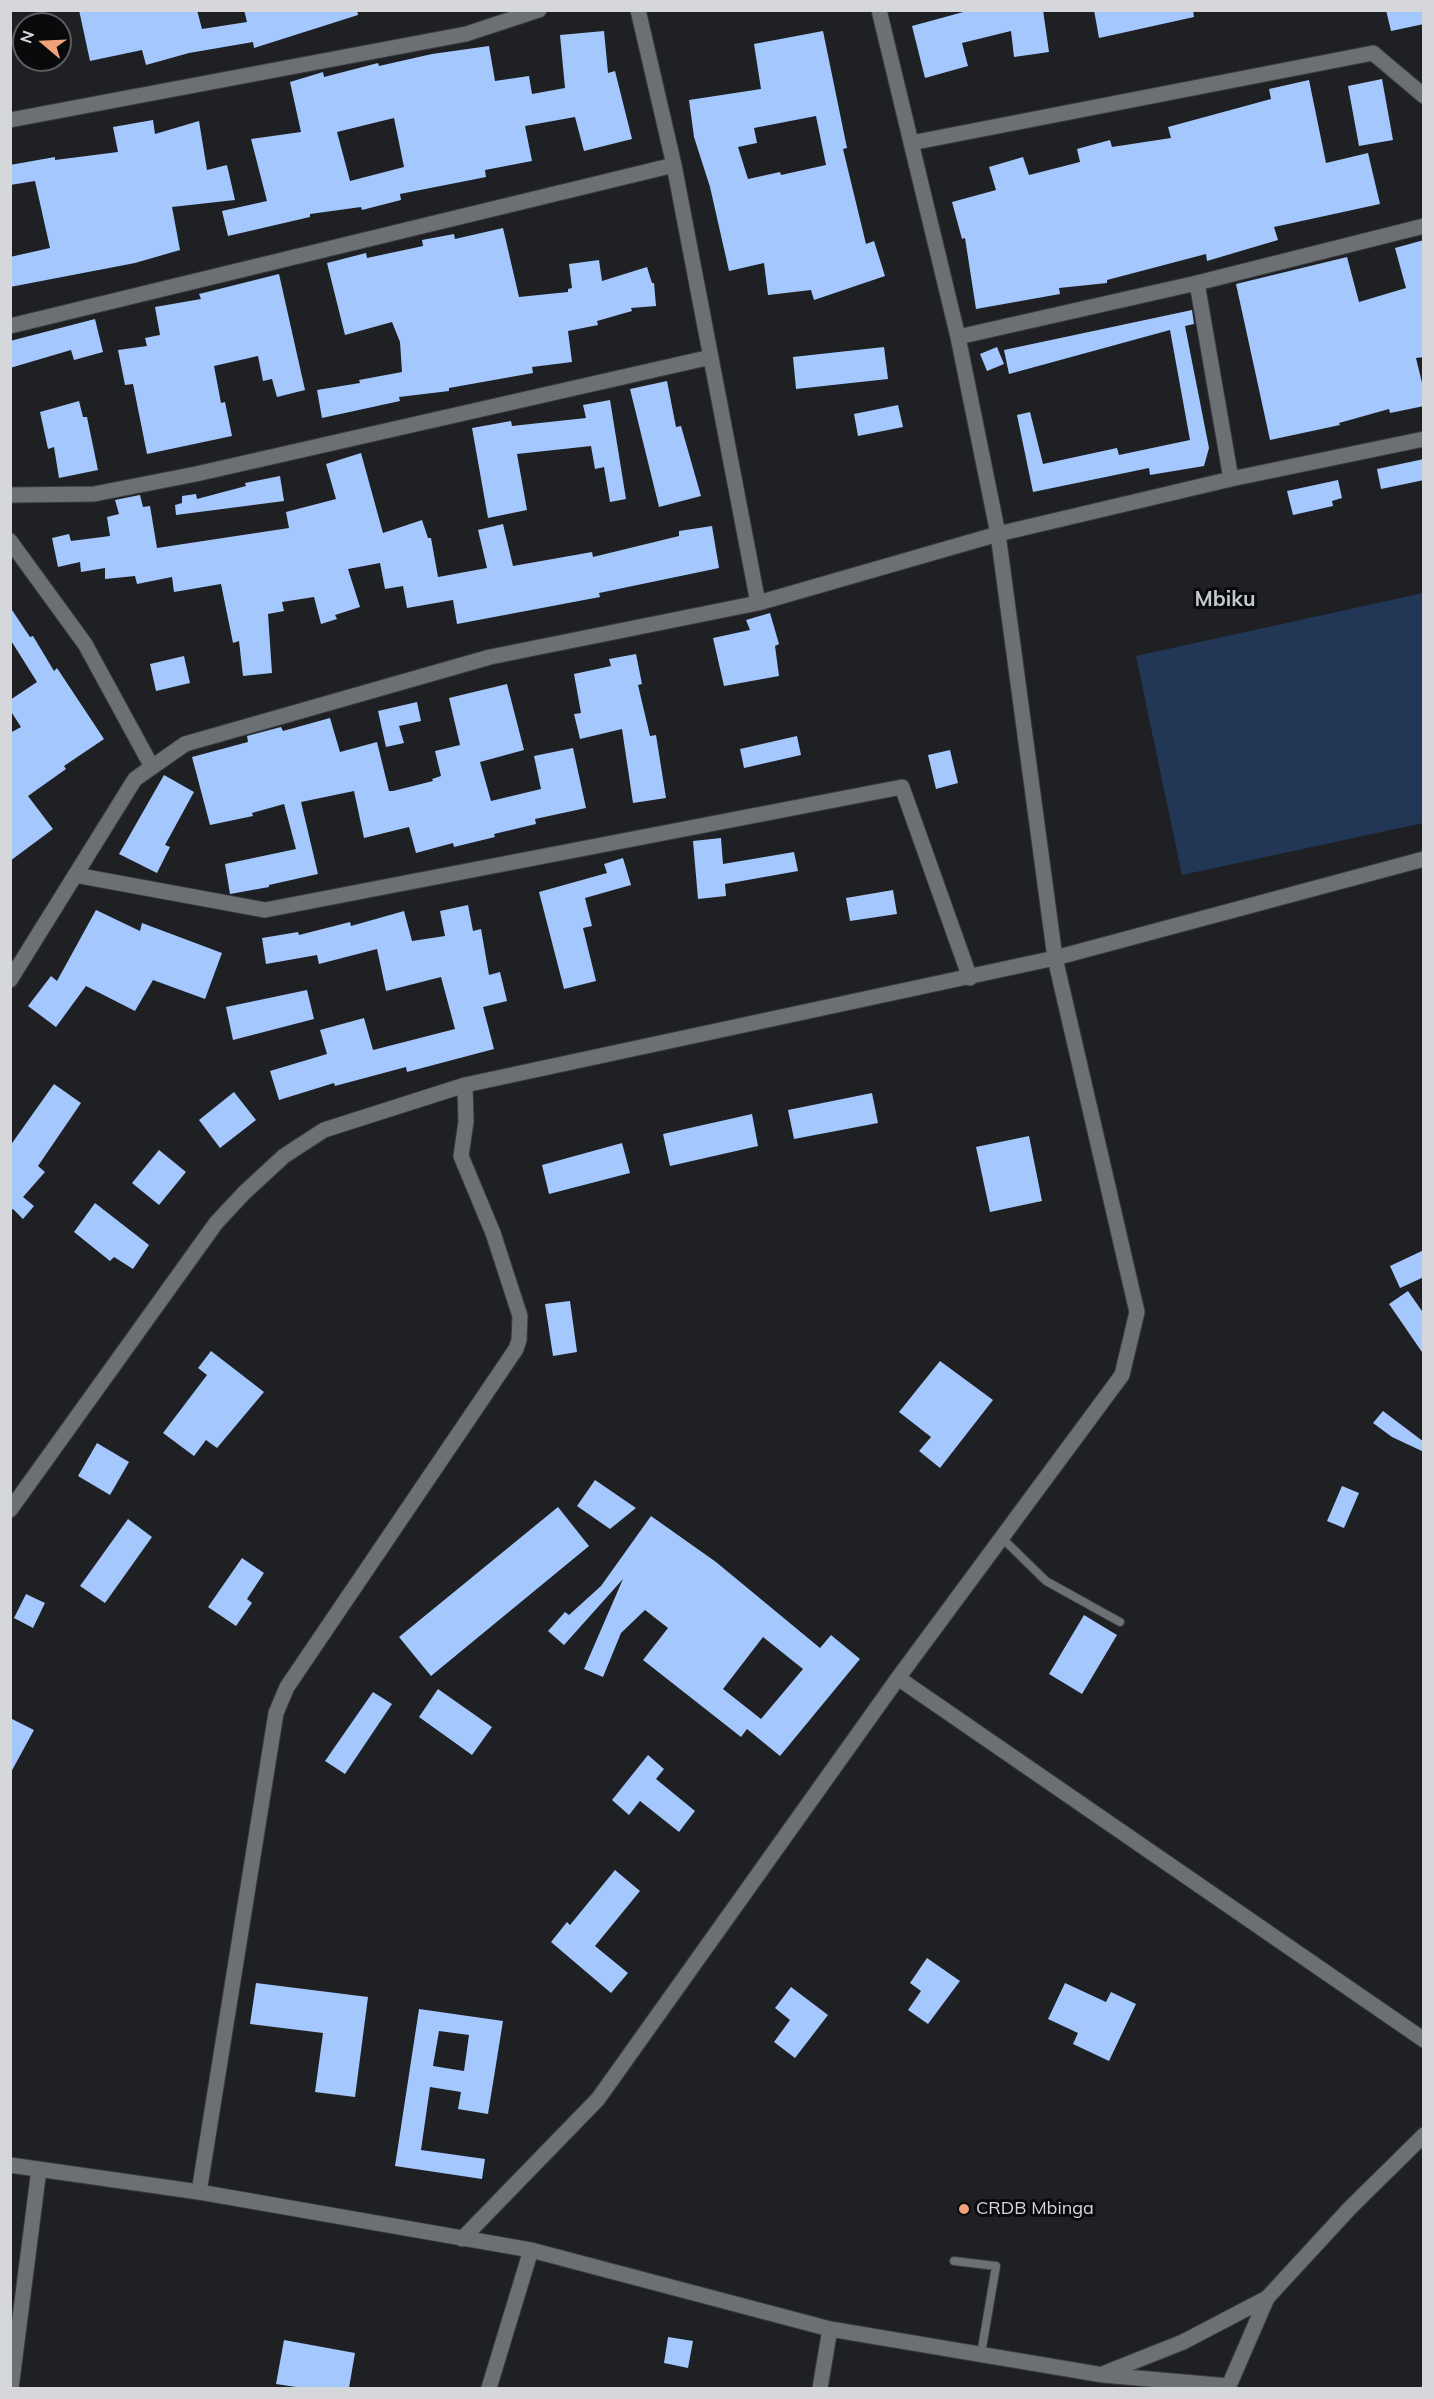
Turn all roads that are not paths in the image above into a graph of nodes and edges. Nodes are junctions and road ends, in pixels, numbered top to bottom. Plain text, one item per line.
1 (539, 10) edge
2 (638, 10) edge
3 (879, 10) edge
4 (503, 16) edge
5 (1424, 96) edge
6 (10, 120) edge
7 (911, 143) junction
8 (674, 165) junction
9 (1424, 226) edge
10 (1197, 283) junction
11 (10, 326) edge
12 (958, 337) junction
13 (711, 357) junction
14 (1424, 439) edge
15 (1231, 479) junction
16 (10, 495) edge
17 (998, 534) junction
18 (10, 540) edge
19 (758, 603) junction
20 (152, 767) junction
21 (1424, 860) edge
22 (75, 874) junction
23 (1054, 958) junction
24 (970, 978) junction
25 (10, 980) edge
26 (465, 1085) junction
27 (10, 1510) edge
28 (1002, 1538) junction
29 (1120, 1622) dead end
30 (897, 1678) junction
31 (1424, 2040) edge
32 (1424, 2135) edge
33 (10, 2165) edge
34 (39, 2169) junction
35 (199, 2192) junction
36 (462, 2239) junction
37 (531, 2250) junction
38 (954, 2261) dead end
39 (1268, 2298) junction
40 (830, 2329) junction
41 (981, 2354) junction
42 (1103, 2375) junction
43 (12, 2379) edge
44 (1229, 2387) edge
45 (489, 2388) edge
46 (820, 2388) edge

1 - 4 street
2 - 8 street
3 - 7 street
4 - 6 street
5 - 7 street
7 - 12 street
8 - 11 street
8 - 13 street
9 - 10 street
10 - 12 street
10 - 15 street
12 - 17 street
13 - 16 street
13 - 19 street
14 - 15 street
15 - 17 street
17 - 19 street
17 - 23 street
18 - 20 street
19 - 20 street
20 - 22 street
21 - 23 street
22 - 24 street
22 - 25 street
23 - 24 street
23 - 28 street
24 - 26 street
26 - 27 street
26 - 35 street
28 - 29 lane
28 - 30 street
30 - 31 street
30 - 36 street
32 - 39 street
33 - 34 street
34 - 35 street
34 - 43 street
35 - 36 street
36 - 37 street
37 - 40 street
37 - 45 street
38 - 41 lane
39 - 42 street
39 - 44 street
40 - 41 street
40 - 46 street
41 - 42 street
42 - 44 street

